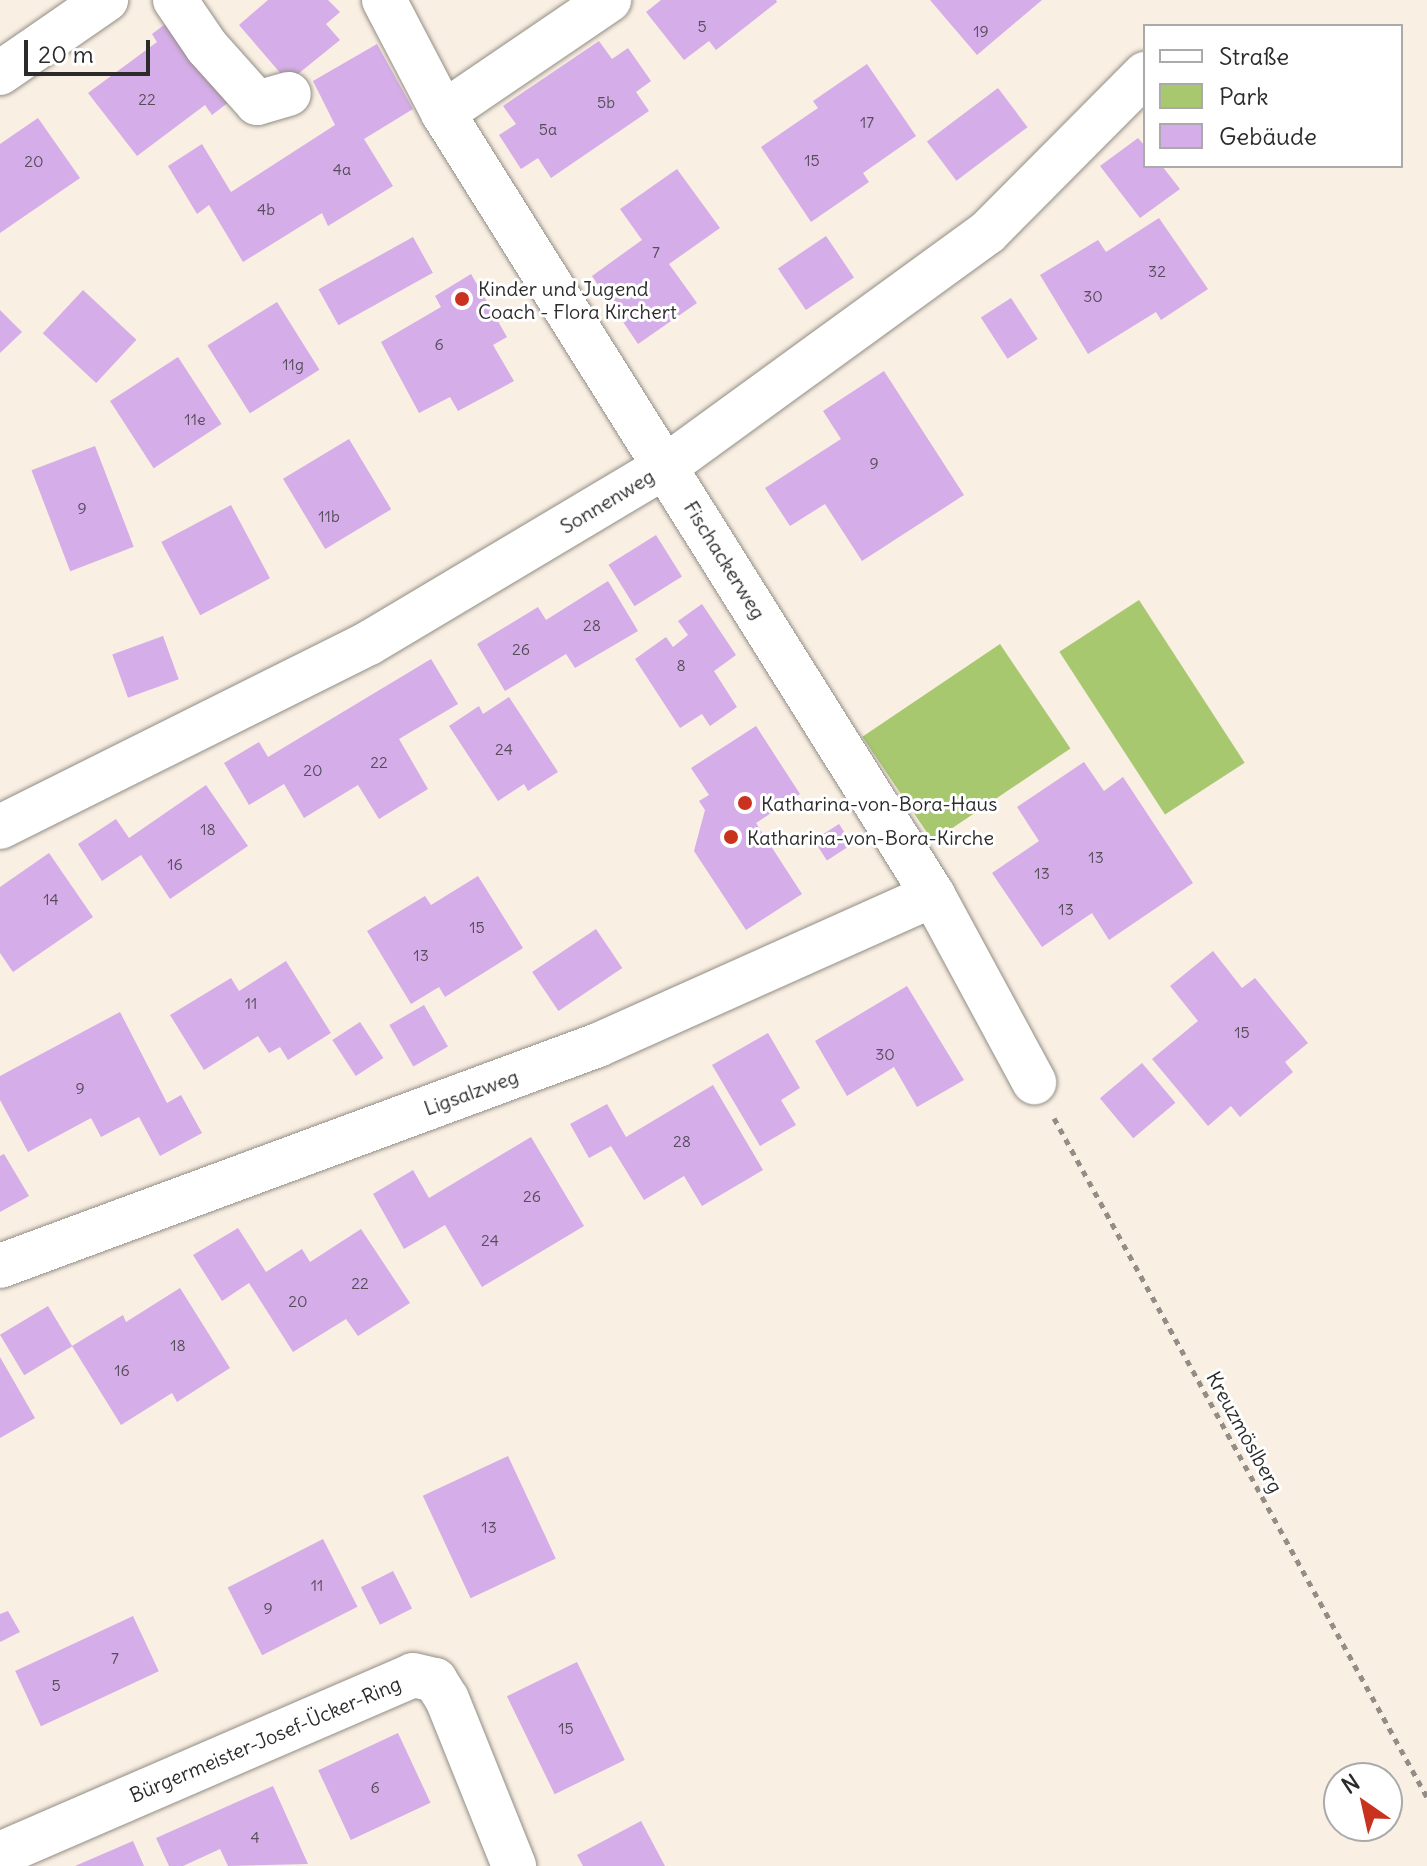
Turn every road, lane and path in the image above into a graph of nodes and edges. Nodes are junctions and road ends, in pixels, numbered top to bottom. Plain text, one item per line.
1 (106, 0) edge
2 (175, 0) edge
3 (384, 0) edge
4 (609, 0) edge
5 (0, 73) edge
6 (1143, 76) edge
7 (289, 94) dead end
8 (443, 113) junction
9 (666, 466) junction
10 (0, 827) edge
11 (933, 895) junction
12 (1034, 1082) joint
13 (0, 1266) edge
14 (1427, 1797) edge
15 (0, 1854) edge
16 (514, 1866) edge

1 - 5 street
2 - 7 street
3 - 8 street, Fischackerweg
4 - 8 street
6 - 9 street, Sonnenweg
8 - 9 street, Fischackerweg
9 - 10 street, Sonnenweg
9 - 11 street, Fischackerweg
11 - 12 street, Fischackerweg
11 - 13 street, Ligsalzweg
12 - 14 path, Kreuzmöslberg
15 - 16 street, Bürgermeister-Josef-Ücker-Ring

